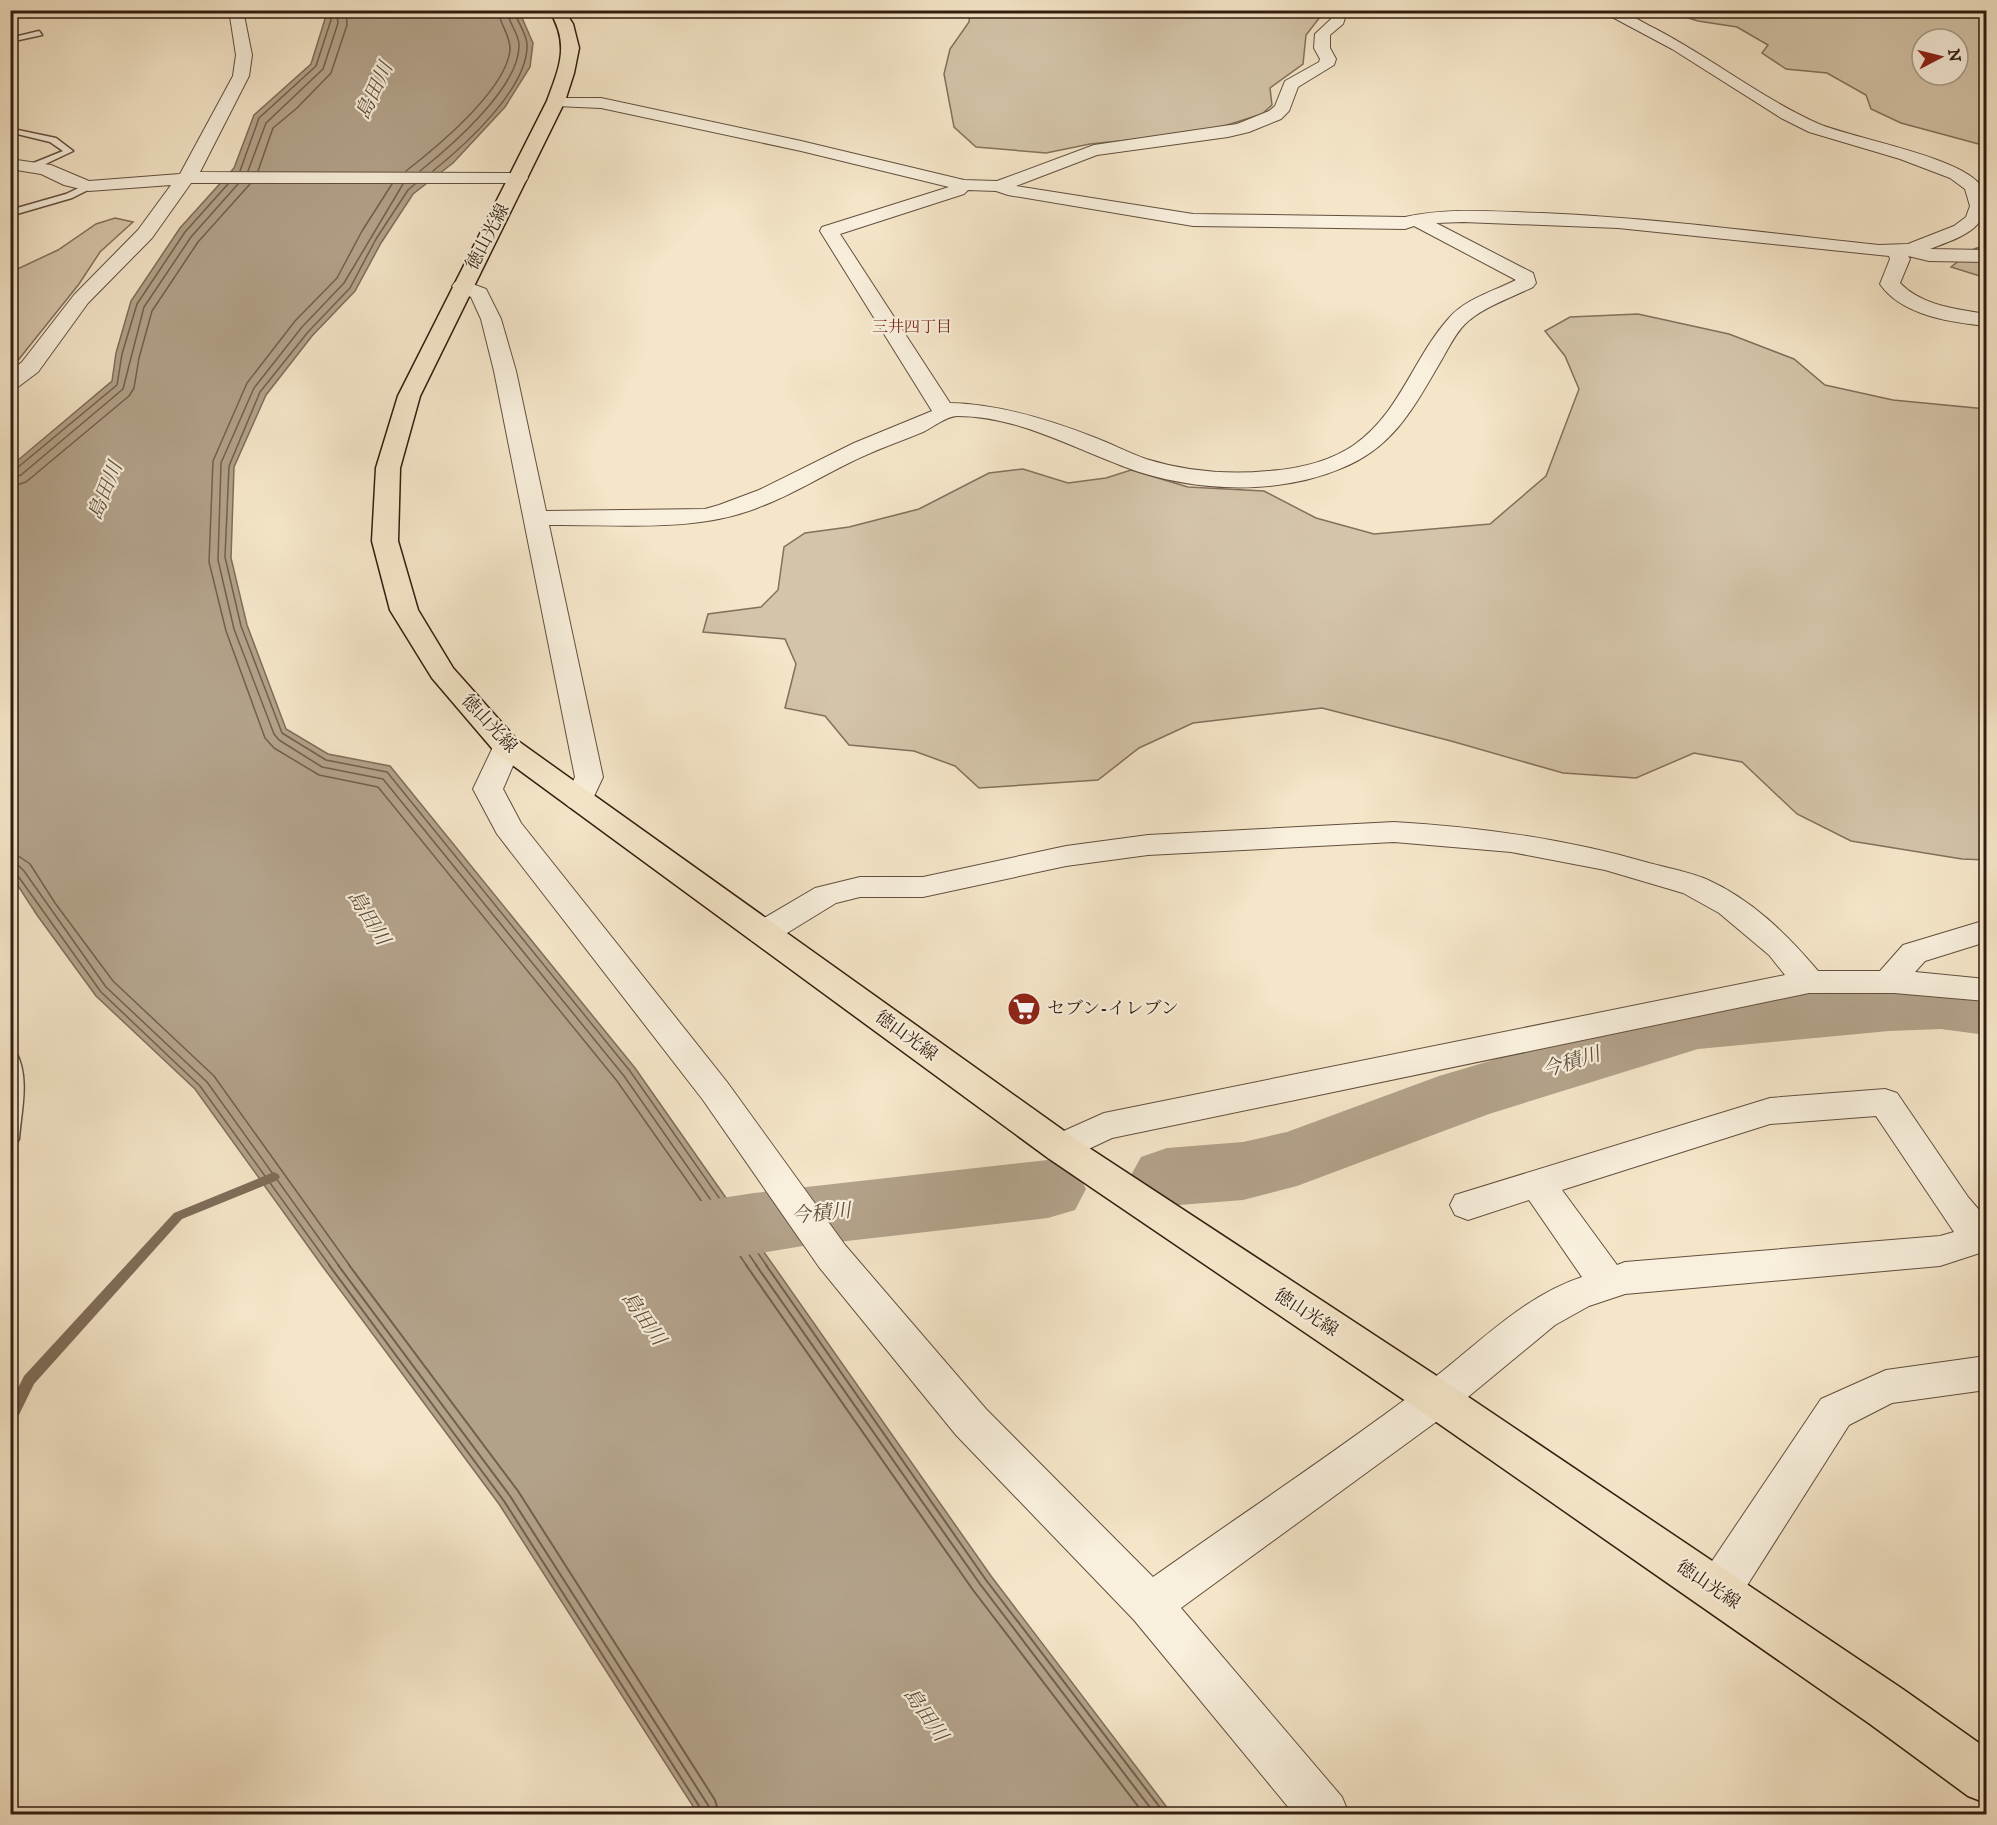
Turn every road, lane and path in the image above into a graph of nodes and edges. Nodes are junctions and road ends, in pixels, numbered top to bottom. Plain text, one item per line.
1 (236, 10) edge
2 (556, 10) edge
3 (1336, 10) edge
4 (1606, 10) edge
5 (39, 33) dead end
6 (10, 40) edge
7 (556, 101) junction
8 (16, 131) dead end
9 (10, 164) edge
10 (34, 166) junction
11 (1976, 169) dead end
12 (1956, 174) junction
13 (196, 177) junction
14 (519, 178) junction
15 (964, 185) junction
16 (89, 186) junction
17 (999, 186) junction
18 (10, 213) edge
19 (1418, 221) junction
20 (1904, 251) junction
21 (1986, 256) edge
22 (462, 286) junction
23 (1986, 320) edge
24 (10, 382) edge
25 (943, 409) junction
26 (534, 518) junction
27 (507, 747) junction
28 (579, 801) junction
29 (1986, 931) edge
30 (763, 933) junction
31 (1809, 982) junction
32 (1894, 982) junction
33 (1986, 990) edge
34 (10, 1056) edge
35 (10, 1139) edge
36 (1061, 1148) junction
37 (1538, 1184) junction
38 (1468, 1205) dead end
39 (1984, 1241) edge
40 (1608, 1283) junction
41 (1986, 1373) edge
42 (1437, 1399) junction
43 (1718, 1591) junction
44 (1150, 1605) junction
45 (1986, 1778) edge
46 (1325, 1815) edge

1 - 13 street
2 - 7 main road, 徳山光線
3 - 17 street
4 - 12 street
5 - 6 lane
7 - 14 main road, 徳山光線
7 - 15 street
8 - 10 lane
9 - 10 street
10 - 16 street
11 - 12 street
12 - 20 street
13 - 14 street
13 - 16 street
13 - 24 street
14 - 22 main road, 徳山光線
15 - 17 street
15 - 25 street
16 - 18 lane
17 - 19 street
19 - 20 street
19 - 25 street
20 - 21 street
20 - 23 street
22 - 26 street
22 - 27 main road, 徳山光線
25 - 26 street
26 - 28 street
27 - 28 main road, 徳山光線
27 - 44 street
28 - 30 main road, 徳山光線
29 - 32 street
30 - 31 street
30 - 36 main road, 徳山光線
31 - 32 street
31 - 36 street
32 - 33 street
34 - 35 lane
36 - 42 main road, 徳山光線
37 - 38 street
37 - 39 street
37 - 40 street
39 - 40 street
40 - 42 street
41 - 43 street
42 - 43 main road, 徳山光線
42 - 44 street
43 - 45 main road, 徳山光線
44 - 46 street

